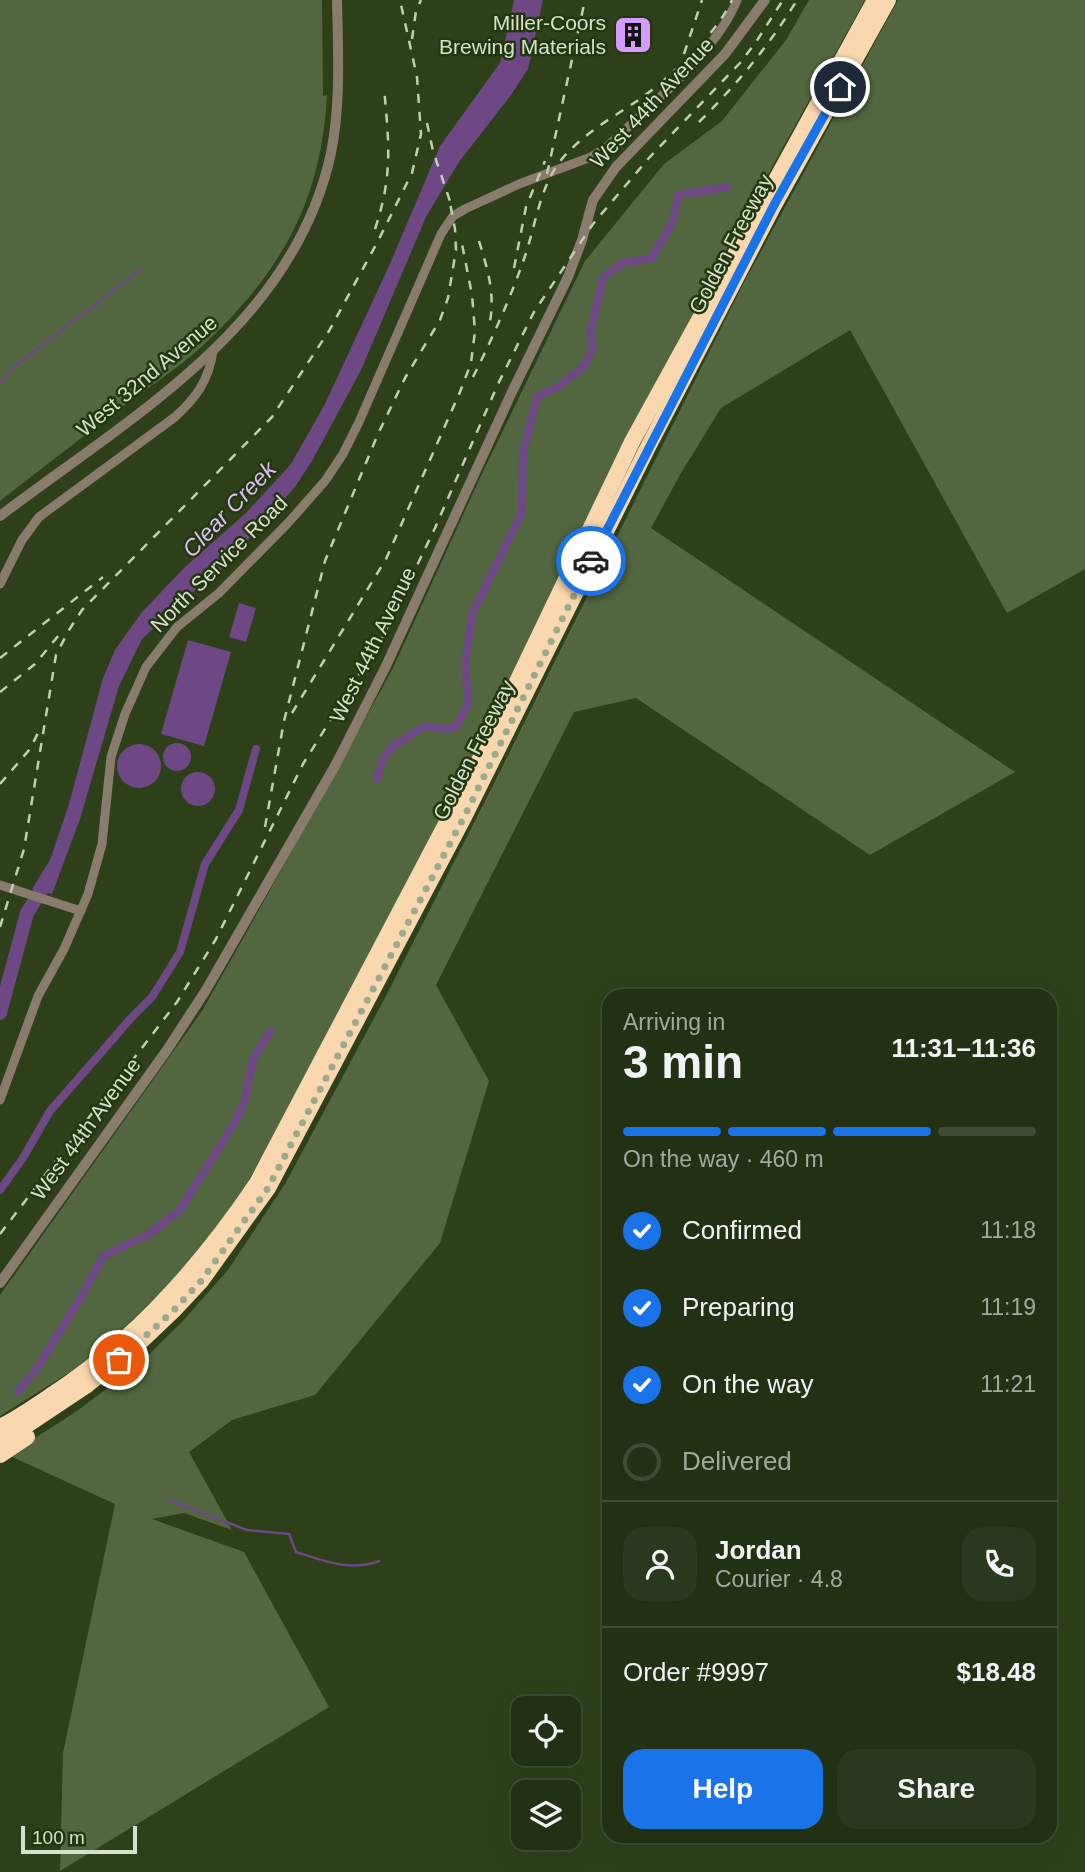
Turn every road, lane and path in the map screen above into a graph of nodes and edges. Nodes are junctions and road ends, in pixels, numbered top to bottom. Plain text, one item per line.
1 (337, 0) edge
2 (737, 0) edge
3 (765, 0) edge
4 (875, 0) edge
5 (888, 0) edge
6 (213, 351) junction
7 (0, 516) edge
8 (0, 584) edge
9 (0, 886) edge
10 (81, 911) junction
11 (0, 1100) edge
12 (0, 1283) edge
13 (134, 1348) junction
14 (0, 1427) edge
15 (0, 1441) edge
16 (0, 1455) edge

1 - 6 street, West 32nd Avenue
2 - 10 street, North Service Road
3 - 12 street, West 44th Avenue
4 - 14 highway, Golden Freeway
5 - 13 highway, Golden Freeway
6 - 7 street, West 32nd Avenue
6 - 8 street
9 - 10 street
10 - 11 street, North Service Road
13 - 15 highway, Golden Freeway
13 - 16 highway

